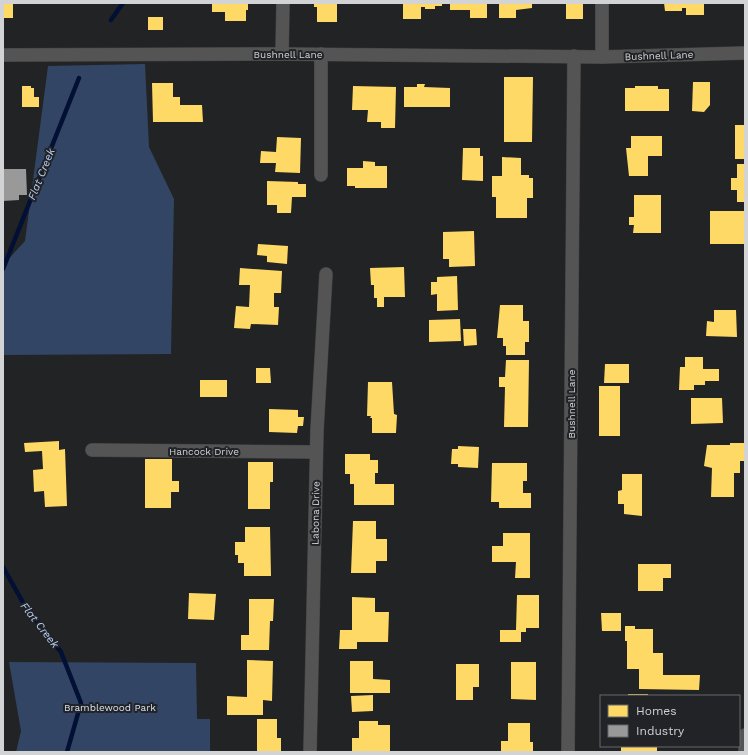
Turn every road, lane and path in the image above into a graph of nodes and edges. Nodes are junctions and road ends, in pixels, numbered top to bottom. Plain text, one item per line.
1 (283, 3) edge
2 (602, 3) edge
3 (745, 53) edge
4 (282, 54) junction
5 (321, 54) junction
6 (3, 56) edge
7 (574, 56) junction
8 (602, 57) junction
9 (321, 175) dead end
10 (326, 274) dead end
11 (92, 450) dead end
12 (316, 452) junction
13 (745, 735) edge
14 (310, 752) edge
15 (568, 752) edge
16 (744, 752) edge

1 - 4 street
2 - 8 street
3 - 8 street, Bushnell Lane
4 - 5 street, Bushnell Lane
4 - 6 street, Bushnell Lane
5 - 7 street, Bushnell Lane
5 - 9 street
7 - 8 street, Bushnell Lane
7 - 15 street, Bushnell Lane
10 - 12 street, Labona Drive
11 - 12 street, Hancock Drive
12 - 14 street, Labona Drive
13 - 16 street

